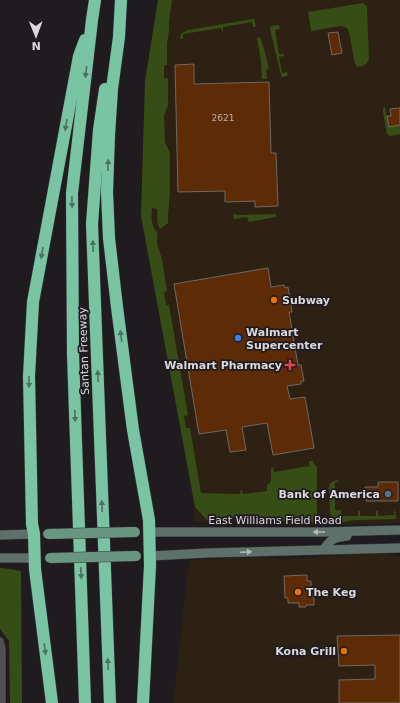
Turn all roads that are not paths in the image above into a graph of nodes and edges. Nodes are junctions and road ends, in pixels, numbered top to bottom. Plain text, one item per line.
1 (96, 0) edge
2 (121, 0) edge
3 (92, 20) junction
4 (400, 530) edge
5 (372, 531) junction
6 (135, 532) dead end
7 (149, 532) junction
8 (34, 534) junction
9 (48, 534) dead end
10 (0, 536) edge
11 (400, 548) edge
12 (324, 549) junction
13 (136, 556) dead end
14 (150, 556) junction
15 (0, 558) edge
16 (34, 558) junction
17 (50, 558) dead end
18 (0, 641) edge
19 (1, 694) edge
20 (2, 703) edge
21 (52, 703) edge
22 (85, 703) edge
23 (110, 703) edge
24 (143, 703) edge

1 - 3 highway, Santan Freeway
7 -> 2 highway
23 -> 2 highway, Santan Freeway
3 -> 8 highway
3 -> 22 highway, Santan Freeway
4 - 5 main road, East Williams Field Road
5 -> 7 main road, East Williams Field Road
5 - 12 main road
6 - 9 main road, bridge
7 - 14 highway
8 - 10 main road
8 - 16 highway
11 - 12 main road
14 -> 12 main road
13 - 17 main road, bridge
14 - 24 highway
15 - 16 main road
16 -> 21 highway
18 - 19 street
19 - 20 street

